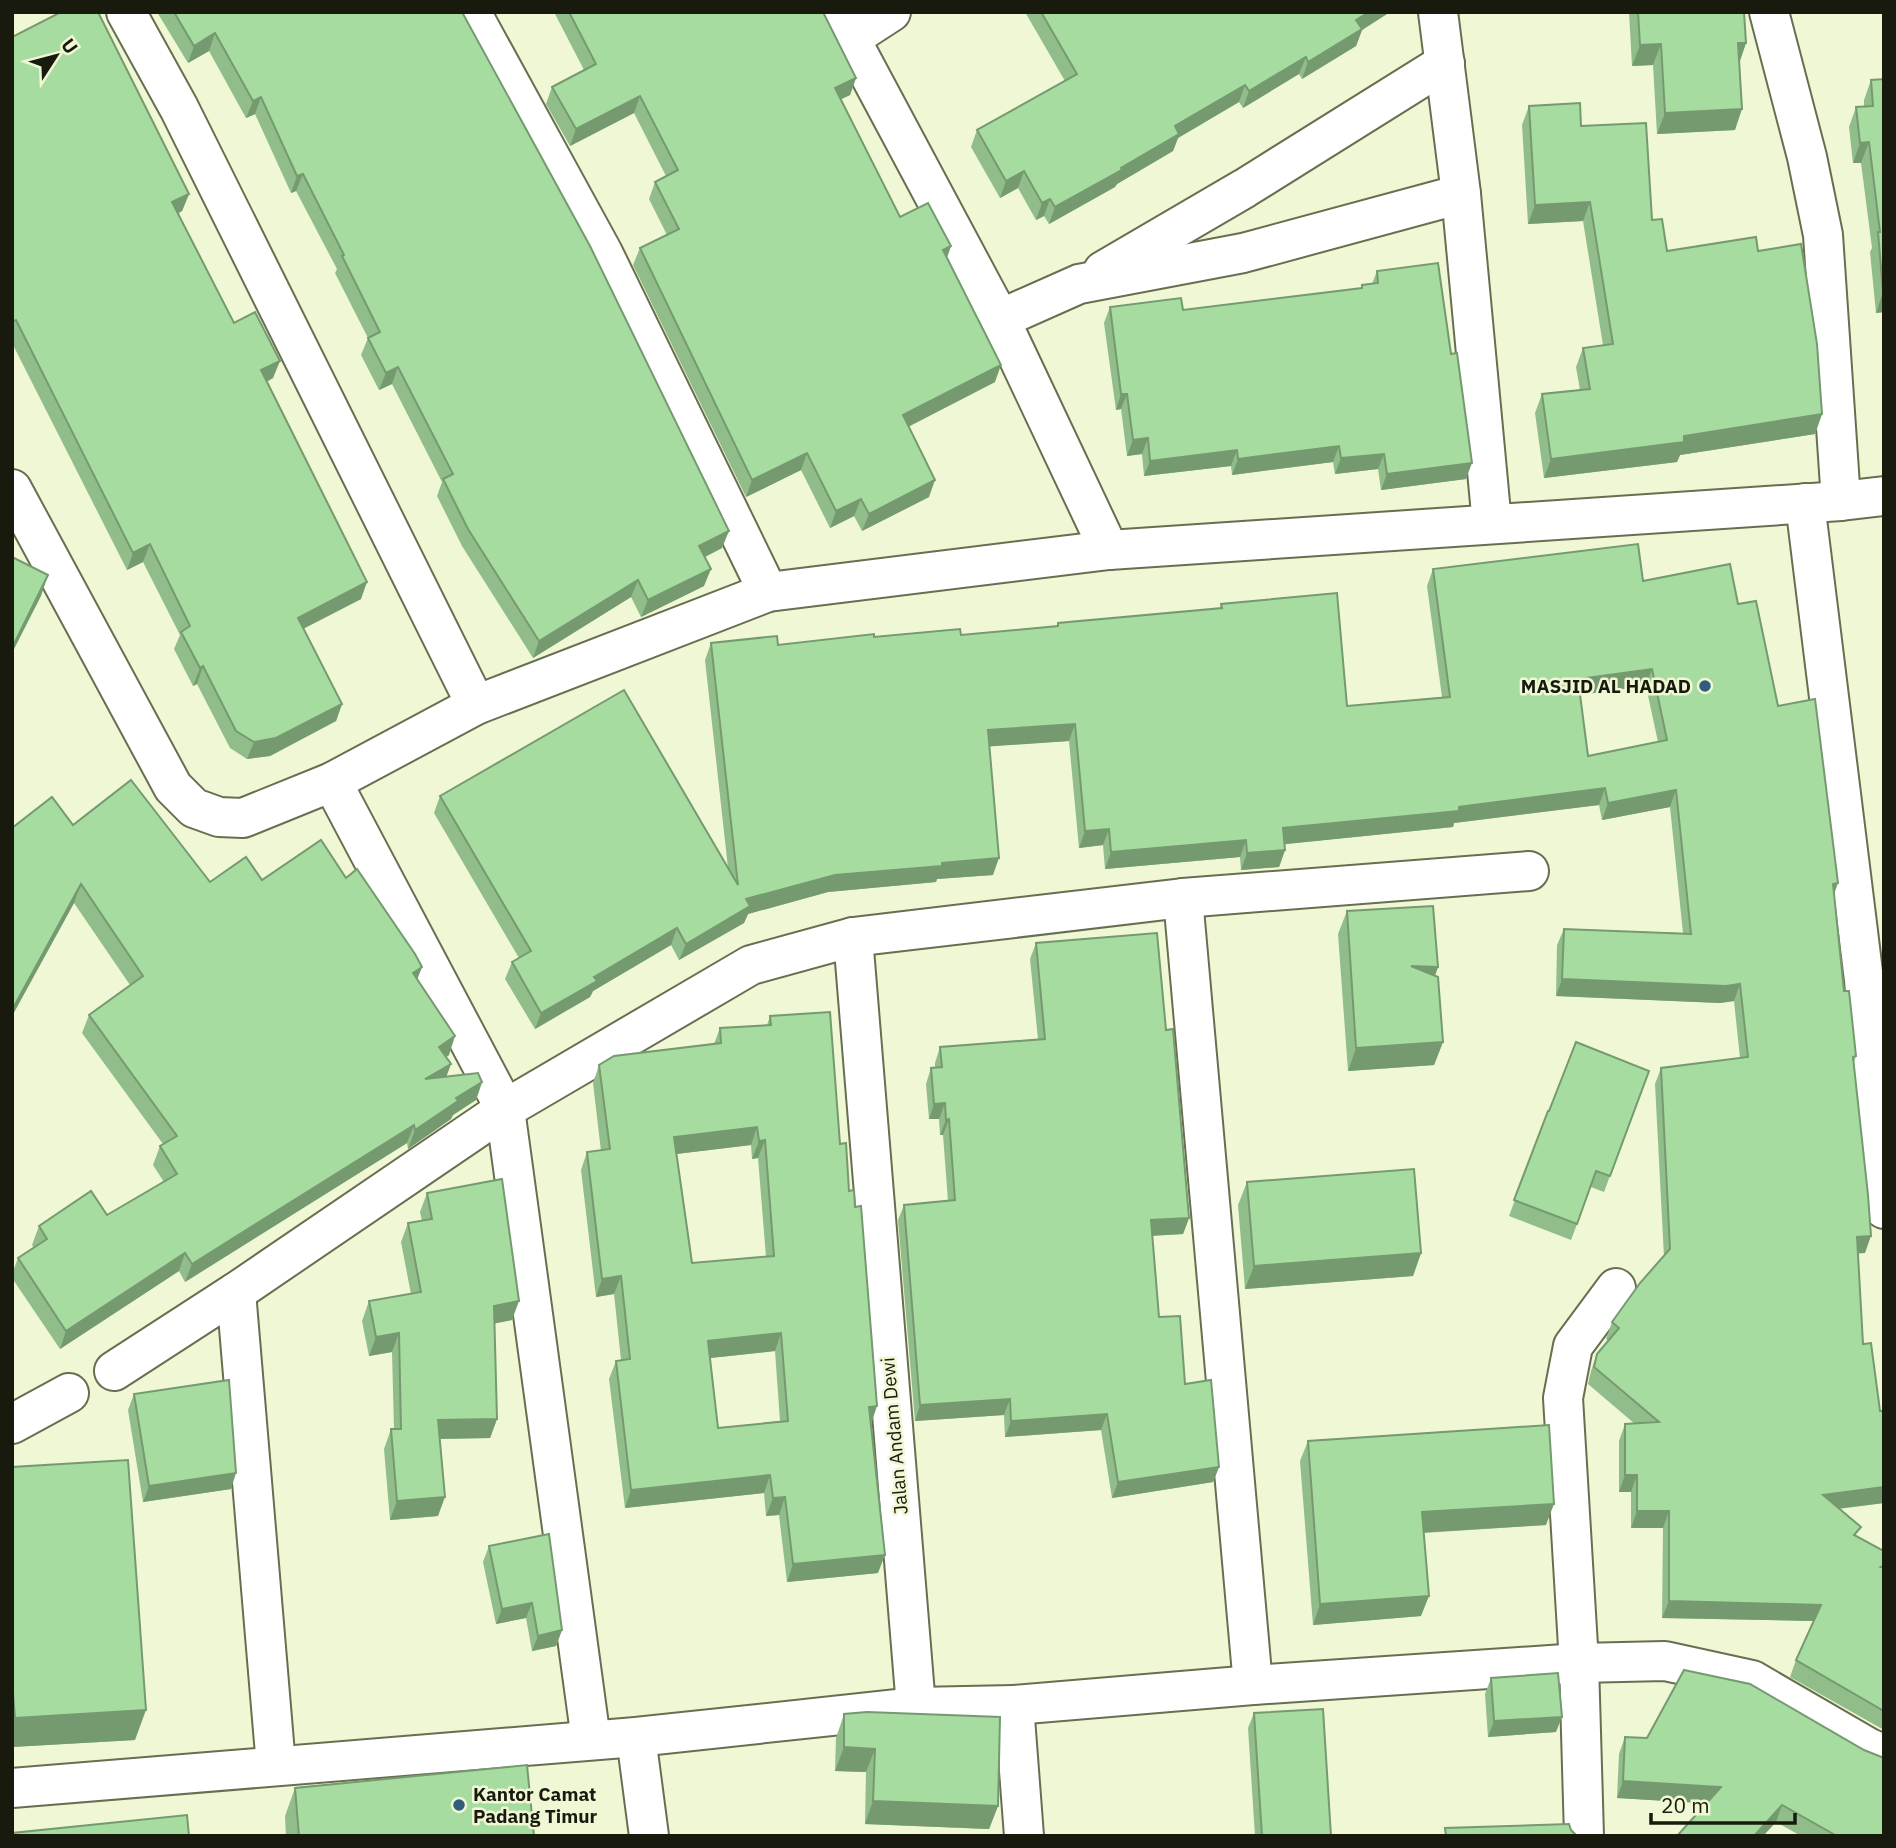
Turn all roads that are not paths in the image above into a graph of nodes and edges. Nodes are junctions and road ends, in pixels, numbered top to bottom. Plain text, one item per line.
1 (125, 12) edge
2 (471, 12) edge
3 (891, 12) edge
4 (1438, 12) edge
5 (1769, 12) edge
6 (844, 25) edge
7 (1445, 63) junction
8 (1461, 194) junction
9 (1079, 284) junction
10 (1000, 319) junction
11 (12, 489) edge
12 (1884, 496) edge
13 (1823, 502) junction
14 (1492, 524) junction
15 (25, 531) edge
16 (1109, 550) junction
17 (768, 592) junction
18 (476, 705) junction
19 (332, 782) junction
20 (1529, 871) dead end
21 (1183, 898) junction
22 (853, 937) junction
23 (505, 1108) junction
24 (1884, 1209) edge
25 (1616, 1287) dead end
26 (236, 1292) junction
27 (114, 1371) dead end
28 (69, 1393) dead end
29 (12, 1424) edge
30 (1579, 1663) junction
31 (1253, 1685) junction
32 (1013, 1705) junction
33 (916, 1707) junction
34 (636, 1737) junction
35 (591, 1740) junction
36 (1884, 1754) edge
37 (276, 1766) junction
38 (12, 1788) edge
39 (649, 1836) edge
40 (1024, 1836) edge
41 (1584, 1836) edge

1 - 18 street
2 - 17 street
3 - 6 street
4 - 7 street
5 - 13 street
6 - 10 street
7 - 8 street
7 - 9 street
8 - 9 street
8 - 14 street
9 - 10 street
10 - 16 street
11 - 15 street
12 - 13 street
13 - 14 street
13 - 24 street
14 - 16 street
15 - 19 street
16 - 17 street
17 - 18 street
18 - 19 street
19 - 23 street
20 - 21 street
21 - 22 street
21 - 31 street
22 - 23 street
22 - 33 street, Jalan Andam Dewi
23 - 26 street
23 - 35 street
25 - 30 street
26 - 27 street
26 - 37 street
28 - 29 street
30 - 31 street
30 - 36 street
30 - 41 street
31 - 32 street
32 - 33 street
32 - 40 street
33 - 34 street
34 - 35 street
34 - 39 street
35 - 37 street
37 - 38 street

